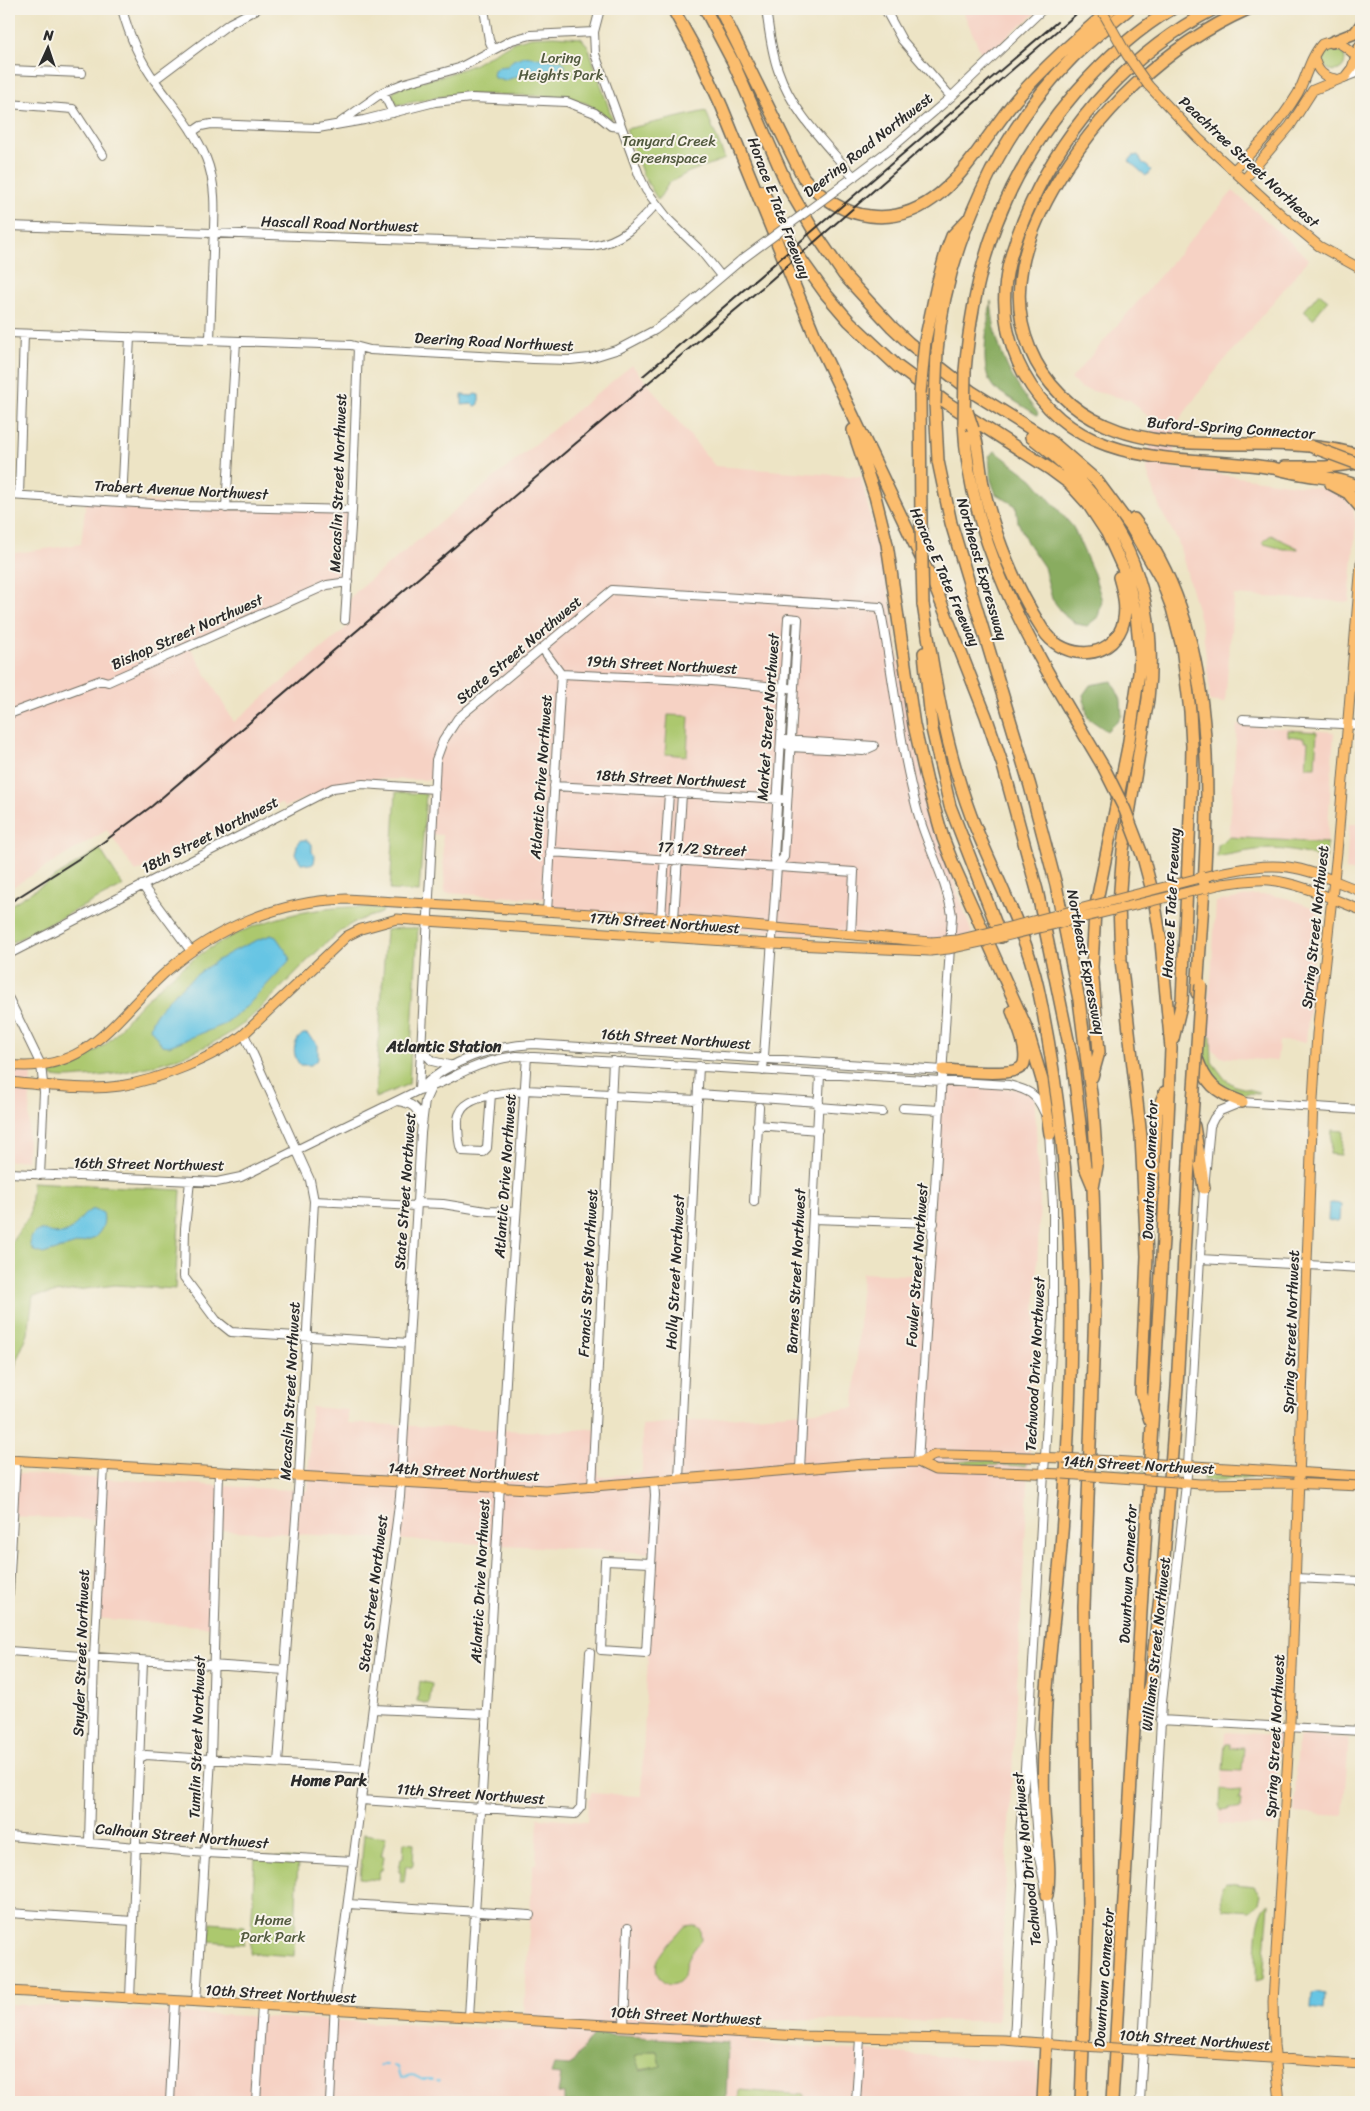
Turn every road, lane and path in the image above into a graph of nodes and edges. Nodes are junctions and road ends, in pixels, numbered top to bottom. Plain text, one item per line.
1 (122, 9) edge
2 (257, 9) edge
3 (484, 9) edge
4 (600, 9) edge
5 (673, 9) edge
6 (705, 9) edge
7 (720, 9) edge
8 (766, 9) edge
9 (885, 9) edge
10 (1101, 9) edge
11 (1111, 9) edge
12 (1129, 9) edge
13 (1172, 9) edge
14 (1214, 9) edge
15 (1248, 9) edge
16 (1040, 10) edge
17 (1361, 25) edge
18 (594, 32) junction
19 (1332, 42) junction
20 (493, 49) junction
21 (1360, 53) edge
22 (1314, 56) junction
23 (9, 70) edge
24 (1361, 71) edge
25 (82, 73) dead end
26 (1341, 79) junction
27 (154, 80) junction
28 (383, 92) junction
29 (951, 97) junction
30 (9, 104) edge
31 (393, 113) junction
32 (336, 125) junction
33 (621, 127) junction
34 (192, 132) junction
35 (739, 148) junction
36 (103, 155) dead end
37 (1234, 170) junction
38 (854, 177) junction
39 (1244, 180) junction
40 (656, 204) junction
41 (972, 214) junction
42 (9, 226) edge
43 (214, 233) junction
44 (1361, 269) edge
45 (721, 276) junction
46 (9, 333) edge
47 (24, 334) junction
48 (130, 337) junction
49 (210, 340) junction
50 (236, 341) junction
51 (358, 347) junction
52 (834, 379) junction
53 (972, 392) junction
54 (969, 426) junction
55 (1012, 444) junction
56 (1310, 446) junction
57 (1361, 456) edge
58 (1361, 463) edge
59 (1273, 468) junction
60 (1311, 476) junction
61 (1361, 488) edge
62 (9, 494) edge
63 (19, 495) junction
64 (122, 502) junction
65 (226, 508) junction
66 (1118, 508) junction
67 (1361, 508) edge
68 (352, 510) junction
69 (1361, 563) edge
70 (348, 582) junction
71 (923, 604) junction
72 (880, 607) joint
73 (345, 620) dead end
74 (542, 648) junction
75 (562, 674) junction
76 (784, 688) junction
77 (793, 688) junction
78 (9, 714) edge
79 (1243, 719) dead end
80 (1347, 725) junction
81 (1361, 725) edge
82 (781, 741) junction
83 (790, 743) junction
84 (554, 786) junction
85 (435, 788) junction
86 (669, 793) junction
87 (682, 794) junction
88 (777, 799) junction
89 (786, 799) junction
90 (550, 852) junction
91 (665, 861) junction
92 (678, 862) junction
93 (776, 866) junction
94 (1334, 881) junction
95 (1204, 882) junction
96 (142, 885) junction
97 (1361, 892) edge
98 (1332, 899) junction
99 (429, 905) junction
100 (1361, 910) edge
101 (547, 912) junction
102 (661, 918) junction
103 (674, 918) junction
104 (428, 920) junction
105 (773, 926) junction
106 (851, 934) junction
107 (1000, 934) junction
108 (771, 944) junction
109 (931, 946) junction
110 (191, 951) junction
111 (9, 954) edge
112 (993, 955) junction
113 (9, 999) edge
114 (1044, 1022) junction
115 (244, 1034) junction
116 (1171, 1048) junction
117 (422, 1049) junction
118 (1194, 1049) junction
119 (527, 1056) junction
120 (763, 1058) junction
121 (613, 1061) junction
122 (12, 1065) edge
123 (41, 1065) junction
124 (453, 1066) junction
125 (699, 1066) junction
126 (763, 1071) junction
127 (820, 1075) junction
128 (943, 1076) junction
129 (12, 1082) edge
130 (1091, 1082) junction
131 (1168, 1084) junction
132 (43, 1085) junction
133 (431, 1088) junction
134 (419, 1090) junction
135 (524, 1090) junction
136 (491, 1094) junction
137 (611, 1095) junction
138 (698, 1097) junction
139 (397, 1101) junction
140 (1242, 1102) junction
141 (819, 1104) junction
142 (759, 1107) dead end
143 (1312, 1107) junction
144 (903, 1108) dead end
145 (940, 1110) junction
146 (1361, 1110) edge
147 (882, 1112) dead end
148 (758, 1125) junction
149 (818, 1130) junction
150 (420, 1133) junction
151 (1050, 1134) junction
152 (295, 1150) junction
153 (9, 1173) edge
154 (40, 1174) junction
155 (190, 1181) junction
156 (1093, 1188) junction
157 (1204, 1188) junction
158 (314, 1202) junction
159 (754, 1202) dead end
160 (416, 1205) junction
161 (516, 1212) junction
162 (813, 1219) junction
163 (934, 1223) junction
164 (1147, 1256) junction
165 (1200, 1260) junction
166 (1307, 1265) junction
167 (1361, 1268) edge
168 (306, 1337) junction
169 (409, 1343) junction
170 (1152, 1427) junction
171 (1045, 1458) junction
172 (12, 1460) edge
173 (918, 1462) junction
174 (104, 1466) junction
175 (1188, 1466) junction
176 (800, 1469) junction
177 (219, 1472) junction
178 (1300, 1472) junction
179 (1044, 1474) junction
180 (1361, 1476) edge
181 (299, 1477) junction
182 (679, 1479) junction
183 (654, 1482) junction
184 (401, 1483) junction
185 (1186, 1483) junction
186 (1299, 1483) junction
187 (1361, 1486) edge
188 (592, 1487) junction
189 (499, 1488) junction
190 (651, 1563) junction
191 (1296, 1578) junction
192 (1361, 1581) edge
193 (9, 1593) edge
194 (9, 1652) edge
195 (590, 1652) dead end
196 (94, 1658) junction
197 (143, 1661) junction
198 (214, 1665) junction
199 (285, 1670) junction
200 (372, 1708) junction
201 (486, 1714) junction
202 (1160, 1720) junction
203 (1290, 1728) junction
204 (1361, 1731) edge
205 (1029, 1732) junction
206 (1134, 1737) junction
207 (140, 1758) junction
208 (211, 1758) junction
209 (278, 1763) junction
210 (365, 1769) junction
211 (361, 1800) junction
212 (480, 1808) junction
213 (9, 1836) edge
214 (88, 1842) junction
215 (136, 1846) junction
216 (206, 1852) junction
217 (1038, 1853) junction
218 (1021, 1857) junction
219 (353, 1861) junction
220 (1047, 1895) junction
221 (348, 1904) junction
222 (474, 1912) junction
223 (9, 1913) edge
224 (530, 1915) dead end
225 (133, 1921) junction
226 (628, 1928) dead end
227 (9, 1991) edge
228 (130, 1999) junction
229 (175, 2001) junction
230 (196, 2002) junction
231 (262, 2006) junction
232 (334, 2010) junction
233 (468, 2018) junction
234 (624, 2026) junction
235 (860, 2038) junction
236 (1014, 2041) junction
237 (1046, 2043) junction
238 (1142, 2050) junction
239 (1276, 2060) junction
240 (1361, 2064) edge
241 (170, 2102) edge
242 (256, 2102) edge
243 (330, 2102) edge
244 (856, 2102) edge
245 (1042, 2102) edge
246 (1081, 2102) edge
247 (1112, 2102) edge
248 (1140, 2102) edge
249 (1280, 2102) edge

1 - 27 street
2 - 27 street
3 - 20 street
4 - 18 street
5 - 35 highway, Horace E Tate Freeway
6 - 53 highway, Horace E Tate Freeway
7 - 11 highway
8 - 38 street
9 - 29 street
10 - 37 main road, Peachtree Street Northeast, bridge
12 - 41 highway, Northeast Expressway
13 - 54 highway, bridge
14 - 59 highway
15 - 56 highway, Buford-Spring Connector
16 - 29 street, Deering Road Northwest
17 - 19 highway
18 - 20 street
18 - 33 street
19 - 21 main road
19 - 22 main road
20 - 28 street
21 - 26 main road
22 - 26 main road
22 - 37 main road
23 - 25 street
24 - 26 street
26 - 39 main road
27 - 34 street
28 - 31 street
28 - 32 street
29 - 38 street, Deering Road Northwest
30 - 36 street
31 - 32 street
31 - 33 street
32 - 34 street
33 - 40 street
34 - 43 street
35 - 52 highway, Horace E Tate Freeway
35 - 55 highway
37 - 39 main road, Peachtree Street Northeast
38 - 45 street, Deering Road Northwest, bridge
39 - 44 main road, Peachtree Street Northeast
40 - 43 street, Hascall Road Northwest
40 - 45 street
41 - 71 highway, bridge
41 - 130 highway, Northeast Expressway, bridge
42 - 43 street, Hascall Road Northwest
43 - 49 street
45 - 51 street, Deering Road Northwest
46 - 47 street, Deering Road Northwest
47 - 48 street, Deering Road Northwest
47 - 63 street
48 - 49 street, Deering Road Northwest
48 - 64 street
49 - 50 street, Deering Road Northwest
50 - 51 street, Deering Road Northwest
50 - 65 street
51 - 68 street, Mecaslin Street Northwest
52 - 112 highway
52 - 156 highway, Horace E Tate Freeway
53 - 66 highway, Horace E Tate Freeway
53 - 164 highway
54 - 55 highway
54 - 116 highway, Northeast Expressway, bridge
55 - 130 highway
56 - 57 highway, bridge
56 - 58 highway, Buford-Spring Connector, bridge
58 - 59 highway
59 - 60 highway
60 - 61 highway
60 - 67 highway
62 - 63 street, Trabert Avenue Northwest
63 - 64 street, Trabert Avenue Northwest
64 - 65 street, Trabert Avenue Northwest
65 - 68 street, Trabert Avenue Northwest
66 - 116 highway, Horace E Tate Freeway
66 - 118 highway
68 - 70 street, Mecaslin Street Northwest
69 - 80 main road, Spring Street Northwest
70 - 73 street, Mecaslin Street Northwest
70 - 78 street, Bishop Street Northwest
71 - 107 highway
71 - 114 highway
72 - 74 street, State Street Northwest
72 - 128 street, Fowler Street Northwest
74 - 75 street
74 - 85 street, State Street Northwest
75 - 76 street, 19th Street Northwest
75 - 84 street, Atlantic Drive Northwest
76 - 77 street, 19th Street Northwest
76 - 77 street, Market Street Northwest
76 - 82 street, Market Street Northwest
77 - 83 street, Market Street Northwest
79 - 80 street
80 - 81 street
80 - 94 main road, Spring Street Northwest
82 - 83 street
82 - 88 street, Market Street Northwest
83 - 83 street
83 - 89 street, Market Street Northwest
84 - 86 street, 18th Street Northwest
84 - 90 street, Atlantic Drive Northwest
85 - 96 street, 18th Street Northwest
85 - 99 street, State Street Northwest
86 - 87 street, 18th Street Northwest
86 - 91 street
87 - 88 street, 18th Street Northwest
87 - 92 street
88 - 89 street, 18th Street Northwest
88 - 93 street, Market Street Northwest
89 - 93 street, Market Street Northwest
90 - 91 street, 17 1/2 Street
90 - 101 street, Atlantic Drive Northwest
91 - 92 street, 17 1/2 Street
91 - 102 street
92 - 93 street, 17 1/2 Street
92 - 103 street
93 - 105 street, Market Street Northwest
93 - 106 street, 17 1/2 Street
94 - 95 main road, 17th Street Northwest, bridge
94 - 97 main road, 17th Street Northwest
94 - 98 main road, Spring Street Northwest
95 - 98 main road, 17th Street Northwest, bridge
95 - 107 main road, 17th Street Northwest, bridge
95 - 206 highway, bridge
96 - 110 street
96 - 111 street, 18th Street Northwest
98 - 100 main road, 17th Street Northwest
98 - 143 main road, Spring Street Northwest
99 - 101 main road, 17th Street Northwest
99 - 104 street, State Street Northwest
99 - 110 main road, 17th Street Northwest
101 - 102 main road, 17th Street Northwest
102 - 103 main road, 17th Street Northwest
103 - 105 main road, 17th Street Northwest
104 - 108 main road, 17th Street Northwest
104 - 115 main road, 17th Street Northwest
104 - 117 street, State Street Northwest
105 - 106 main road, 17th Street Northwest
105 - 108 street, Market Street Northwest
106 - 109 main road, 17th Street Northwest
107 - 109 main road, 17th Street Northwest, bridge
108 - 109 main road, 17th Street Northwest
108 - 120 street, Market Street Northwest
110 - 123 main road, 17th Street Northwest
112 - 128 highway
112 - 151 highway
113 - 123 street
114 - 151 highway
114 - 220 highway
115 - 132 main road, 17th Street Northwest
115 - 152 street, Mecaslin Street Northwest
116 - 131 highway, Downtown Connector
117 - 124 street
117 - 134 street, State Street Northwest
118 - 140 highway
118 - 157 highway
119 - 121 street, 16th Street Northwest
119 - 133 street, 16th Street Northwest
119 - 135 street, Atlantic Drive Northwest
120 - 124 street, 16th Street Northwest
120 - 126 street, Market Street Northwest
120 - 128 street, 16th Street Northwest
121 - 125 street, 16th Street Northwest
121 - 137 street, Francis Street Northwest
122 - 123 main road, 17th Street Northwest
123 - 132 street
124 - 134 street, 16th Street Northwest
125 - 126 street, 16th Street Northwest
125 - 138 street, Holly Street Northwest
126 - 127 street, 16th Street Northwest
127 - 128 street, 16th Street Northwest
127 - 141 street, Barnes Street Northwest
128 - 145 street, Fowler Street Northwest
128 - 151 street, Techwood Drive Northwest
129 - 132 main road, 17th Street Northwest
130 - 156 highway, Northeast Expressway
131 - 164 highway
131 - 170 highway, Downtown Connector
132 - 154 street
133 - 134 street, 16th Street Northwest
133 - 150 street, State Street Northwest
134 - 139 street, 16th Street Northwest
135 - 136 street
135 - 137 street
135 - 161 street, Atlantic Drive Northwest
136 - 136 street
137 - 138 street
137 - 188 street, Francis Street Northwest
138 - 141 street
138 - 182 street, Holly Street Northwest
139 - 150 street
139 - 152 street, 16th Street Northwest
140 - 143 street
140 - 157 street
141 - 147 street
141 - 149 street, Barnes Street Northwest
142 - 148 street
143 - 146 street
143 - 166 main road, Spring Street Northwest
144 - 145 street
145 - 163 street, Fowler Street Northwest
148 - 149 street
148 - 159 street
149 - 162 street, Barnes Street Northwest
150 - 160 street, State Street Northwest
151 - 171 street, Techwood Drive Northwest
152 - 155 street, 16th Street Northwest
152 - 158 street, Mecaslin Street Northwest
153 - 154 street, 16th Street Northwest
154 - 155 street, 16th Street Northwest
155 - 168 street
156 - 246 highway, Downtown Connector
157 - 165 street, Williams Street Northwest
158 - 160 street
158 - 168 street, Mecaslin Street Northwest
160 - 161 street
160 - 169 street, State Street Northwest
161 - 189 street, Atlantic Drive Northwest
162 - 163 street
162 - 176 street, Barnes Street Northwest
163 - 173 street, Fowler Street Northwest
164 - 170 highway
165 - 166 street
165 - 175 street, Williams Street Northwest
166 - 167 street
166 - 178 main road, Spring Street Northwest
168 - 169 street
168 - 181 street, Mecaslin Street Northwest
169 - 184 street, State Street Northwest
170 - 206 highway, Downtown Connector
171 - 173 main road, 14th Street Northwest
171 - 175 main road, 14th Street Northwest, bridge
171 - 179 street, Techwood Drive Northwest
172 - 174 main road, 14th Street Northwest
172 - 193 street
173 - 176 main road, 14th Street Northwest
173 - 179 main road, 14th Street Northwest
174 - 177 main road, 14th Street Northwest
174 - 196 street, Snyder Street Northwest
175 - 178 main road, 14th Street Northwest
175 - 185 street, Williams Street Northwest
176 - 182 main road, 14th Street Northwest
177 - 181 main road, 14th Street Northwest
177 - 198 street, Tumlin Street Northwest
178 - 180 main road, 14th Street Northwest
178 - 186 main road, Spring Street Northwest
179 - 185 main road, 14th Street Northwest, bridge
179 - 205 street, Techwood Drive Northwest
181 - 184 main road, 14th Street Northwest
181 - 199 street, Mecaslin Street Northwest
182 - 183 main road, 14th Street Northwest
183 - 188 main road, 14th Street Northwest
183 - 190 street
184 - 189 main road, 14th Street Northwest
184 - 200 street, State Street Northwest
185 - 186 main road, 14th Street Northwest
185 - 202 street, Williams Street Northwest
186 - 187 main road, 14th Street Northwest
186 - 191 main road, Spring Street Northwest
188 - 189 main road, 14th Street Northwest
189 - 201 street, Atlantic Drive Northwest
190 - 190 street
191 - 192 street
191 - 203 main road, Spring Street Northwest
194 - 196 street
195 - 212 street, 11th Street Northwest
196 - 197 street
196 - 214 street, Snyder Street Northwest
197 - 198 street
197 - 207 street
198 - 199 street
198 - 208 street, Tumlin Street Northwest
199 - 209 street, Mecaslin Street Northwest
200 - 201 street
200 - 210 street, State Street Northwest
201 - 212 street, Atlantic Drive Northwest
202 - 203 street
202 - 238 street, Williams Street Northwest
203 - 204 street
203 - 239 main road, Spring Street Northwest
205 - 217 street, Techwood Drive Northwest
205 - 218 street, Techwood Drive Northwest
206 - 247 highway, Downtown Connector
207 - 208 street
207 - 215 street
208 - 209 street
208 - 216 street, Tumlin Street Northwest
209 - 210 street
210 - 211 street, State Street Northwest
211 - 212 street, 11th Street Northwest
211 - 219 street, State Street Northwest
212 - 222 street, Atlantic Drive Northwest
213 - 214 street, Calhoun Street Northwest
214 - 215 street, Calhoun Street Northwest
215 - 216 street, Calhoun Street Northwest
215 - 225 street
216 - 219 street, Calhoun Street Northwest
216 - 230 street, Tumlin Street Northwest
217 - 218 street
217 - 220 street, Techwood Drive Northwest
218 - 236 street, Techwood Drive Northwest
219 - 221 street, State Street Northwest
220 - 237 street, Techwood Drive Northwest
221 - 222 street
221 - 232 street, State Street Northwest
222 - 224 street
222 - 233 street, Atlantic Drive Northwest
223 - 225 street
225 - 228 street
226 - 234 street
227 - 228 main road, 10th Street Northwest
228 - 229 main road, 10th Street Northwest
229 - 230 main road, 10th Street Northwest
229 - 241 street
230 - 231 main road, 10th Street Northwest
231 - 232 main road, 10th Street Northwest
231 - 242 street
232 - 233 main road, 10th Street Northwest
232 - 243 street, State Street Northwest
233 - 234 main road, 10th Street Northwest
234 - 235 main road, 10th Street Northwest
235 - 236 main road, 10th Street Northwest
235 - 244 street
236 - 237 main road, 10th Street Northwest
237 - 238 main road, 10th Street Northwest, bridge
237 - 245 highway
238 - 239 main road, 10th Street Northwest
238 - 248 street, Williams Street Northwest
239 - 240 main road, 10th Street Northwest
239 - 249 main road, Spring Street Northwest

